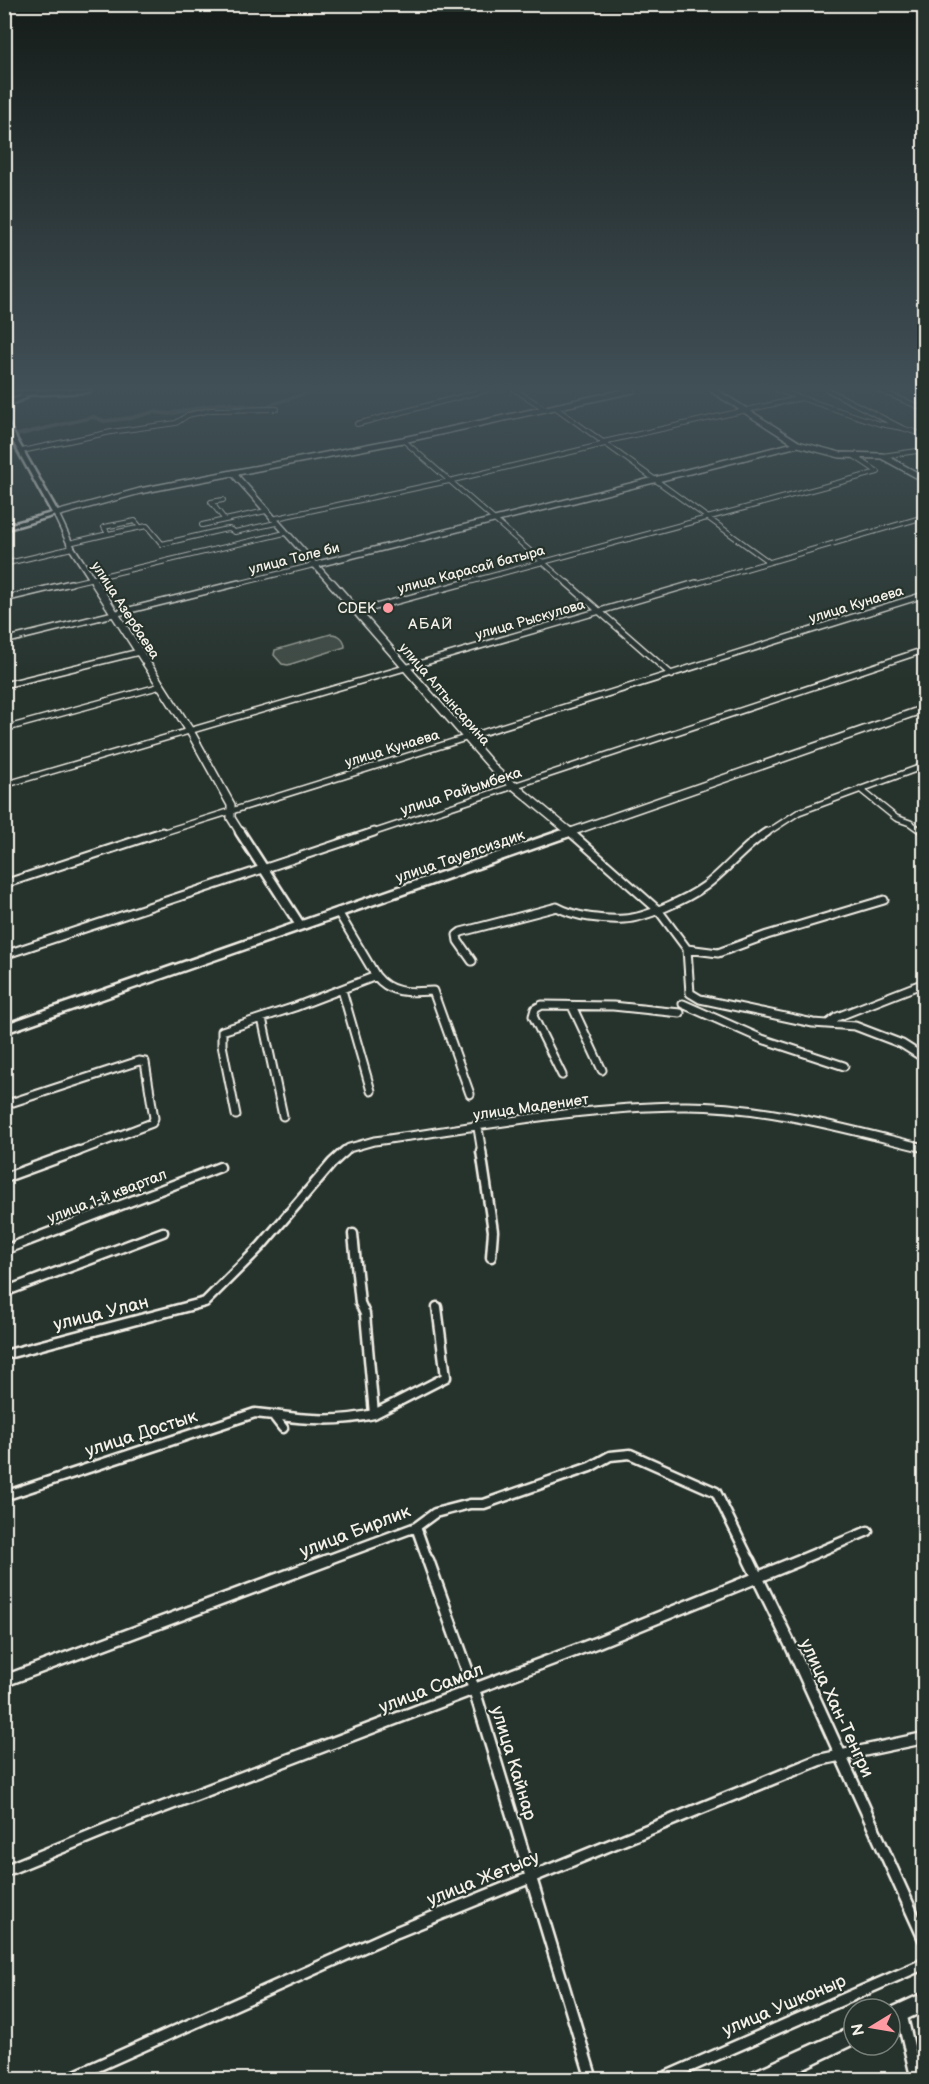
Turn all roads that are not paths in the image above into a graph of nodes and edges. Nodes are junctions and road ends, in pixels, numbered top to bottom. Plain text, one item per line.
1 (42, 487) edge
2 (165, 487) edge
3 (244, 487) edge
4 (422, 487) edge
5 (456, 487) edge
6 (626, 487) edge
7 (664, 487) edge
8 (822, 487) edge
9 (223, 500) dead end
10 (266, 511) junction
11 (56, 514) junction
12 (924, 517) edge
13 (706, 519) junction
14 (225, 520) junction
15 (494, 520) junction
16 (274, 521) junction
17 (202, 525) dead end
18 (140, 527) junction
19 (4, 528) edge
20 (285, 533) junction
21 (108, 534) junction
22 (70, 545) junction
23 (545, 562) junction
24 (769, 562) junction
25 (4, 564) edge
26 (314, 565) junction
27 (92, 579) junction
28 (924, 595) edge
29 (4, 599) edge
30 (600, 611) junction
31 (357, 612) junction
32 (114, 614) junction
33 (4, 641) edge
34 (924, 650) edge
35 (139, 652) junction
36 (407, 667) junction
37 (672, 675) junction
38 (4, 685) edge
39 (161, 686) junction
40 (924, 709) edge
41 (4, 729) edge
42 (190, 731) junction
43 (466, 737) junction
44 (924, 767) edge
45 (4, 785) edge
46 (514, 786) junction
47 (860, 789) junction
48 (231, 810) junction
49 (570, 832) junction
50 (924, 833) edge
51 (264, 868) junction
52 (4, 884) edge
53 (884, 900) dead end
54 (658, 910) junction
55 (338, 912) junction
56 (300, 926) junction
57 (687, 949) junction
58 (4, 954) edge
59 (472, 961) dead end
60 (376, 976) junction
61 (924, 983) edge
62 (342, 990) junction
63 (683, 1004) dead end
64 (572, 1006) junction
65 (680, 1013) dead end
66 (262, 1018) junction
67 (829, 1023) junction
68 (4, 1029) edge
69 (924, 1058) edge
70 (844, 1066) dead end
71 (602, 1070) dead end
72 (562, 1075) dead end
73 (371, 1091) dead end
74 (470, 1094) dead end
75 (4, 1105) edge
76 (236, 1115) dead end
77 (283, 1116) dead end
78 (478, 1128) junction
79 (924, 1148) edge
80 (220, 1167) dead end
81 (4, 1178) edge
82 (163, 1232) dead end
83 (353, 1234) dead end
84 (4, 1250) edge
85 (490, 1257) dead end
86 (4, 1292) edge
87 (205, 1302) joint
88 (437, 1306) dead end
89 (4, 1355) edge
90 (273, 1414) junction
91 (374, 1414) junction
92 (283, 1428) dead end
93 (716, 1492) joint
94 (4, 1496) edge
95 (416, 1527) junction
96 (868, 1531) dead end
97 (758, 1578) junction
98 (4, 1681) edge
99 (474, 1689) junction
100 (924, 1738) edge
101 (841, 1757) junction
102 (4, 1871) edge
103 (532, 1876) junction
104 (924, 1938) edge
105 (924, 1964) edge
106 (924, 2002) edge
107 (902, 2012) edge
108 (902, 2033) edge
109 (842, 2040) edge
110 (66, 2079) edge
111 (592, 2079) edge
112 (658, 2079) edge
113 (757, 2079) edge
114 (917, 2079) edge

1 - 11 main road, улица Азербаева
2 - 11 street
3 - 10 street, улица Алтынсарина
4 - 16 street
5 - 15 street
6 - 15 street, улица Толе би
7 - 13 street
8 - 13 street, улица Карасай батыра
9 - 14 street
10 - 14 street
10 - 16 street, улица Алтынсарина
11 - 19 main road
11 - 22 street, улица Азербаева
12 - 24 street, улица Рыскулова
13 - 23 street, улица Карасай батыра
13 - 24 street
14 - 17 street
15 - 23 street
15 - 26 street, улица Толе би
16 - 18 street
16 - 20 street, улица Алтынсарина
18 - 21 street
18 - 21 street
20 - 26 street, улица Алтынсарина
20 - 27 street
21 - 22 street
22 - 25 street
22 - 27 street, улица Азербаева
23 - 30 street
23 - 31 street, улица Карасай батыра
24 - 30 street, улица Рыскулова
26 - 31 street, улица Алтынсарина
26 - 32 street, улица Толе би
27 - 29 street
27 - 32 street, улица Азербаева
28 - 37 street, улица Кунаева
30 - 36 street, улица Рыскулова
30 - 37 street
31 - 36 street, улица Алтынсарина
32 - 33 street, улица Толе би
32 - 35 street, улица Азербаева
34 - 46 street, улица Райымбека
35 - 38 street
35 - 39 street, улица Азербаева
36 - 42 street, улица Рыскулова
36 - 43 street, улица Алтынсарина
37 - 43 street, улица Кунаева
39 - 41 street
39 - 42 street, улица Азербаева
40 - 49 street, улица Тауелсиздик
42 - 45 street, улица Рыскулова
42 - 48 street, улица Азербаева
43 - 46 street, улица Алтынсарина
43 - 48 street, улица Кунаева
44 - 47 street
46 - 49 street, улица Алтынсарина
46 - 51 street, улица Райымбека
47 - 50 street
47 - 54 street
48 - 51 street, улица Азербаева
48 - 52 street, улица Кунаева
49 - 54 street, улица Алтынсарина
49 - 55 street, улица Тауелсиздик
51 - 56 street, улица Азербаева
51 - 58 street, улица Райымбека
53 - 57 street
54 - 57 street, улица Алтынсарина
54 - 59 street
55 - 56 street, улица Тауелсиздик
55 - 60 street
56 - 68 street, улица Тауелсиздик
57 - 67 street
60 - 62 street
60 - 74 street
61 - 67 street
62 - 66 street
62 - 73 street
63 - 70 street
64 - 65 street
64 - 71 street
64 - 72 street
66 - 76 street
66 - 77 street
67 - 69 street
75 - 81 street
78 - 79 street, улица Мадениет
78 - 85 street
78 - 87 street, улица Мадениет
80 - 84 street, улица 1-й квартал
82 - 86 street
83 - 91 street
87 - 89 street, улица Улан
88 - 91 street, улица Достык
90 - 91 street, улица Достык
90 - 92 street
90 - 94 street, улица Достык
93 - 95 street, улица Бирлик
93 - 97 street, улица Хан-Тенгри
95 - 98 street, улица Бирлик
95 - 99 street, улица Кайнар
96 - 97 street, улица Самал
97 - 99 street, улица Самал
97 - 101 street, улица Хан-Тенгри
99 - 102 street, улица Самал
99 - 103 street, улица Кайнар
100 - 101 street, улица Жетысу
101 - 103 street, улица Жетысу
101 - 104 street, улица Хан-Тенгри
103 - 110 street, улица Жетысу
103 - 111 street, улица Кайнар
105 - 112 street, улица Ушконыр
106 - 107 main road
108 - 114 street
109 - 113 main road

